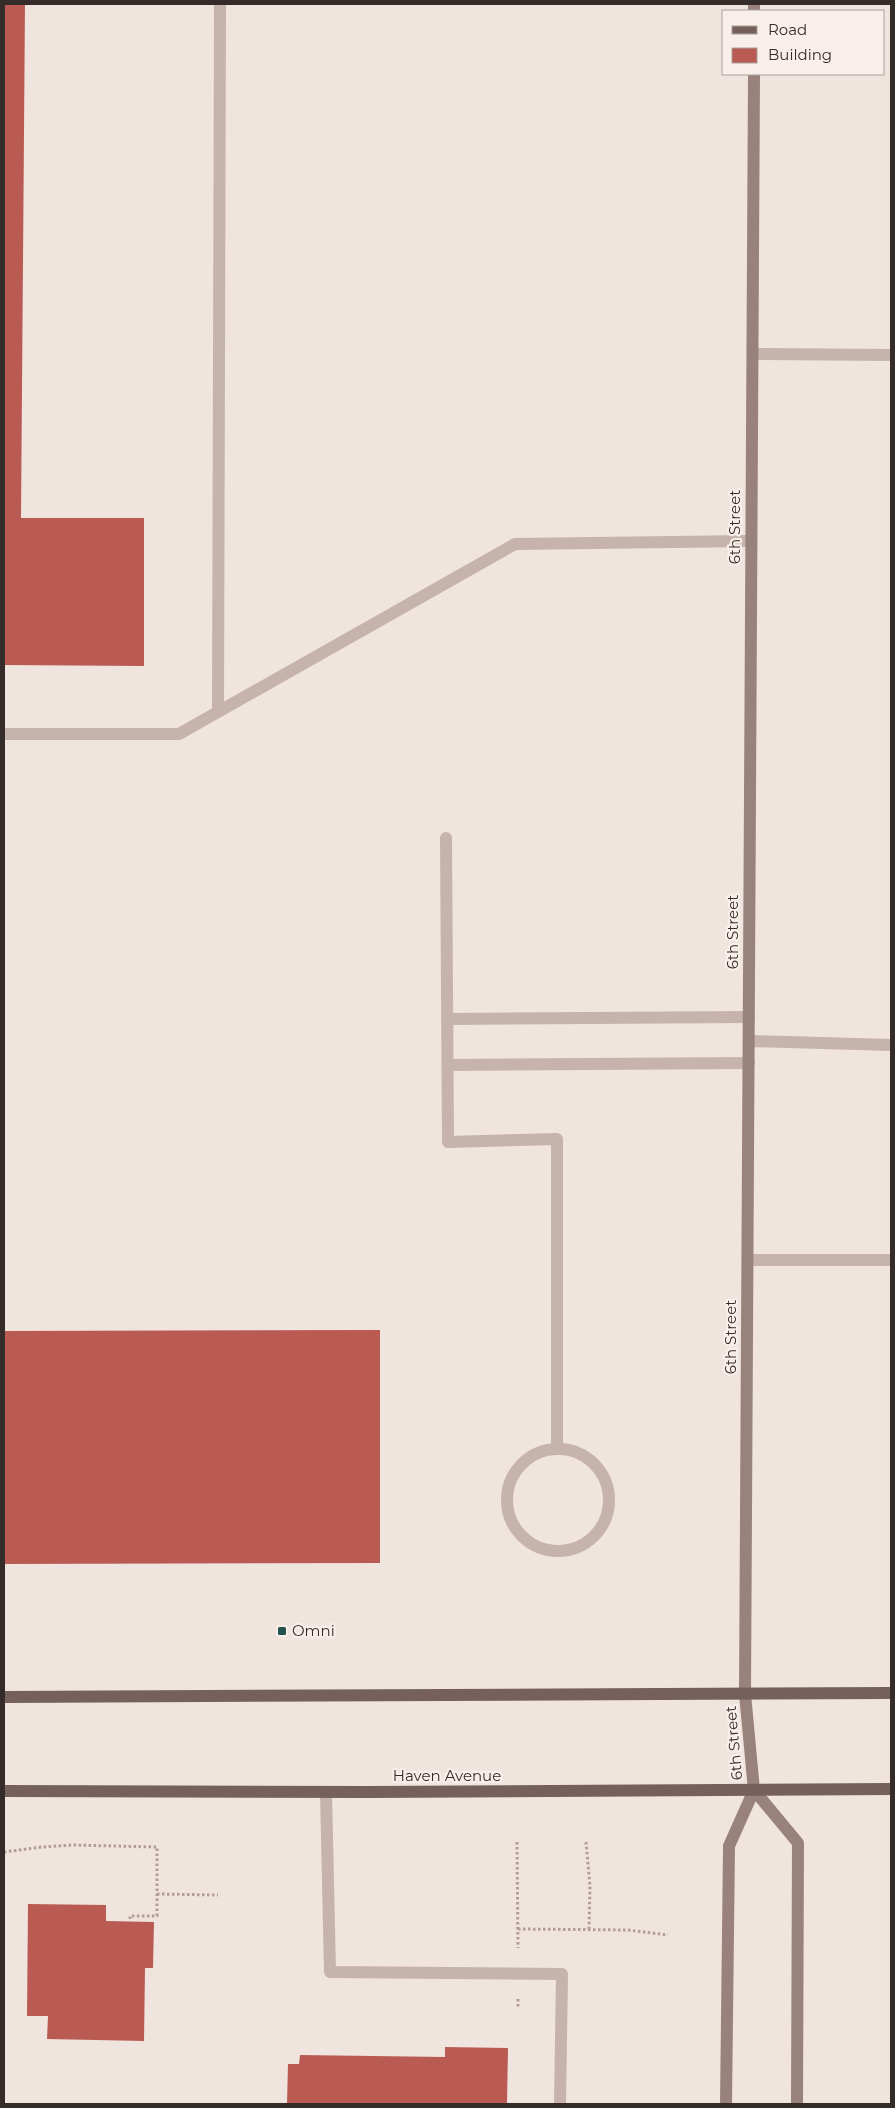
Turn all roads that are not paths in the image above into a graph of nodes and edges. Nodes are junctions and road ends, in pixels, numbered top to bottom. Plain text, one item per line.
1 (220, 4) edge
2 (754, 75) edge
3 (753, 354) junction
4 (891, 355) edge
5 (751, 541) junction
6 (218, 712) junction
7 (4, 734) edge
8 (446, 838) dead end
9 (749, 1017) junction
10 (448, 1019) junction
11 (749, 1041) junction
12 (891, 1045) edge
13 (749, 1063) junction
14 (448, 1065) junction
15 (748, 1260) junction
16 (891, 1260) edge
17 (557, 1448) junction
18 (891, 1693) edge
19 (746, 1694) junction
20 (4, 1697) edge
21 (891, 1789) edge
22 (754, 1790) junction
23 (4, 1792) edge
24 (326, 1792) junction
25 (560, 2104) edge
26 (726, 2104) edge
27 (797, 2104) edge

1 - 6 lane
2 - 3 main road, 6th Street
3 - 4 lane
3 - 5 main road, 6th Street
5 - 6 lane
5 - 9 main road, 6th Street
6 - 7 lane
8 - 10 lane
9 - 10 lane
9 - 11 main road, 6th Street
10 - 14 lane
11 - 12 lane
11 - 13 main road, 6th Street
13 - 14 lane
13 - 15 main road, 6th Street
14 - 17 lane
15 - 16 lane
15 - 19 main road, 6th Street
17 - 17 lane
18 - 19 main road
19 - 20 main road
19 - 22 main road, 6th Street
21 - 22 main road, Haven Avenue
22 - 24 main road, Haven Avenue
22 - 26 main road, 6th Street
22 - 27 main road, 6th Street
23 - 24 main road, Haven Avenue
24 - 25 lane

